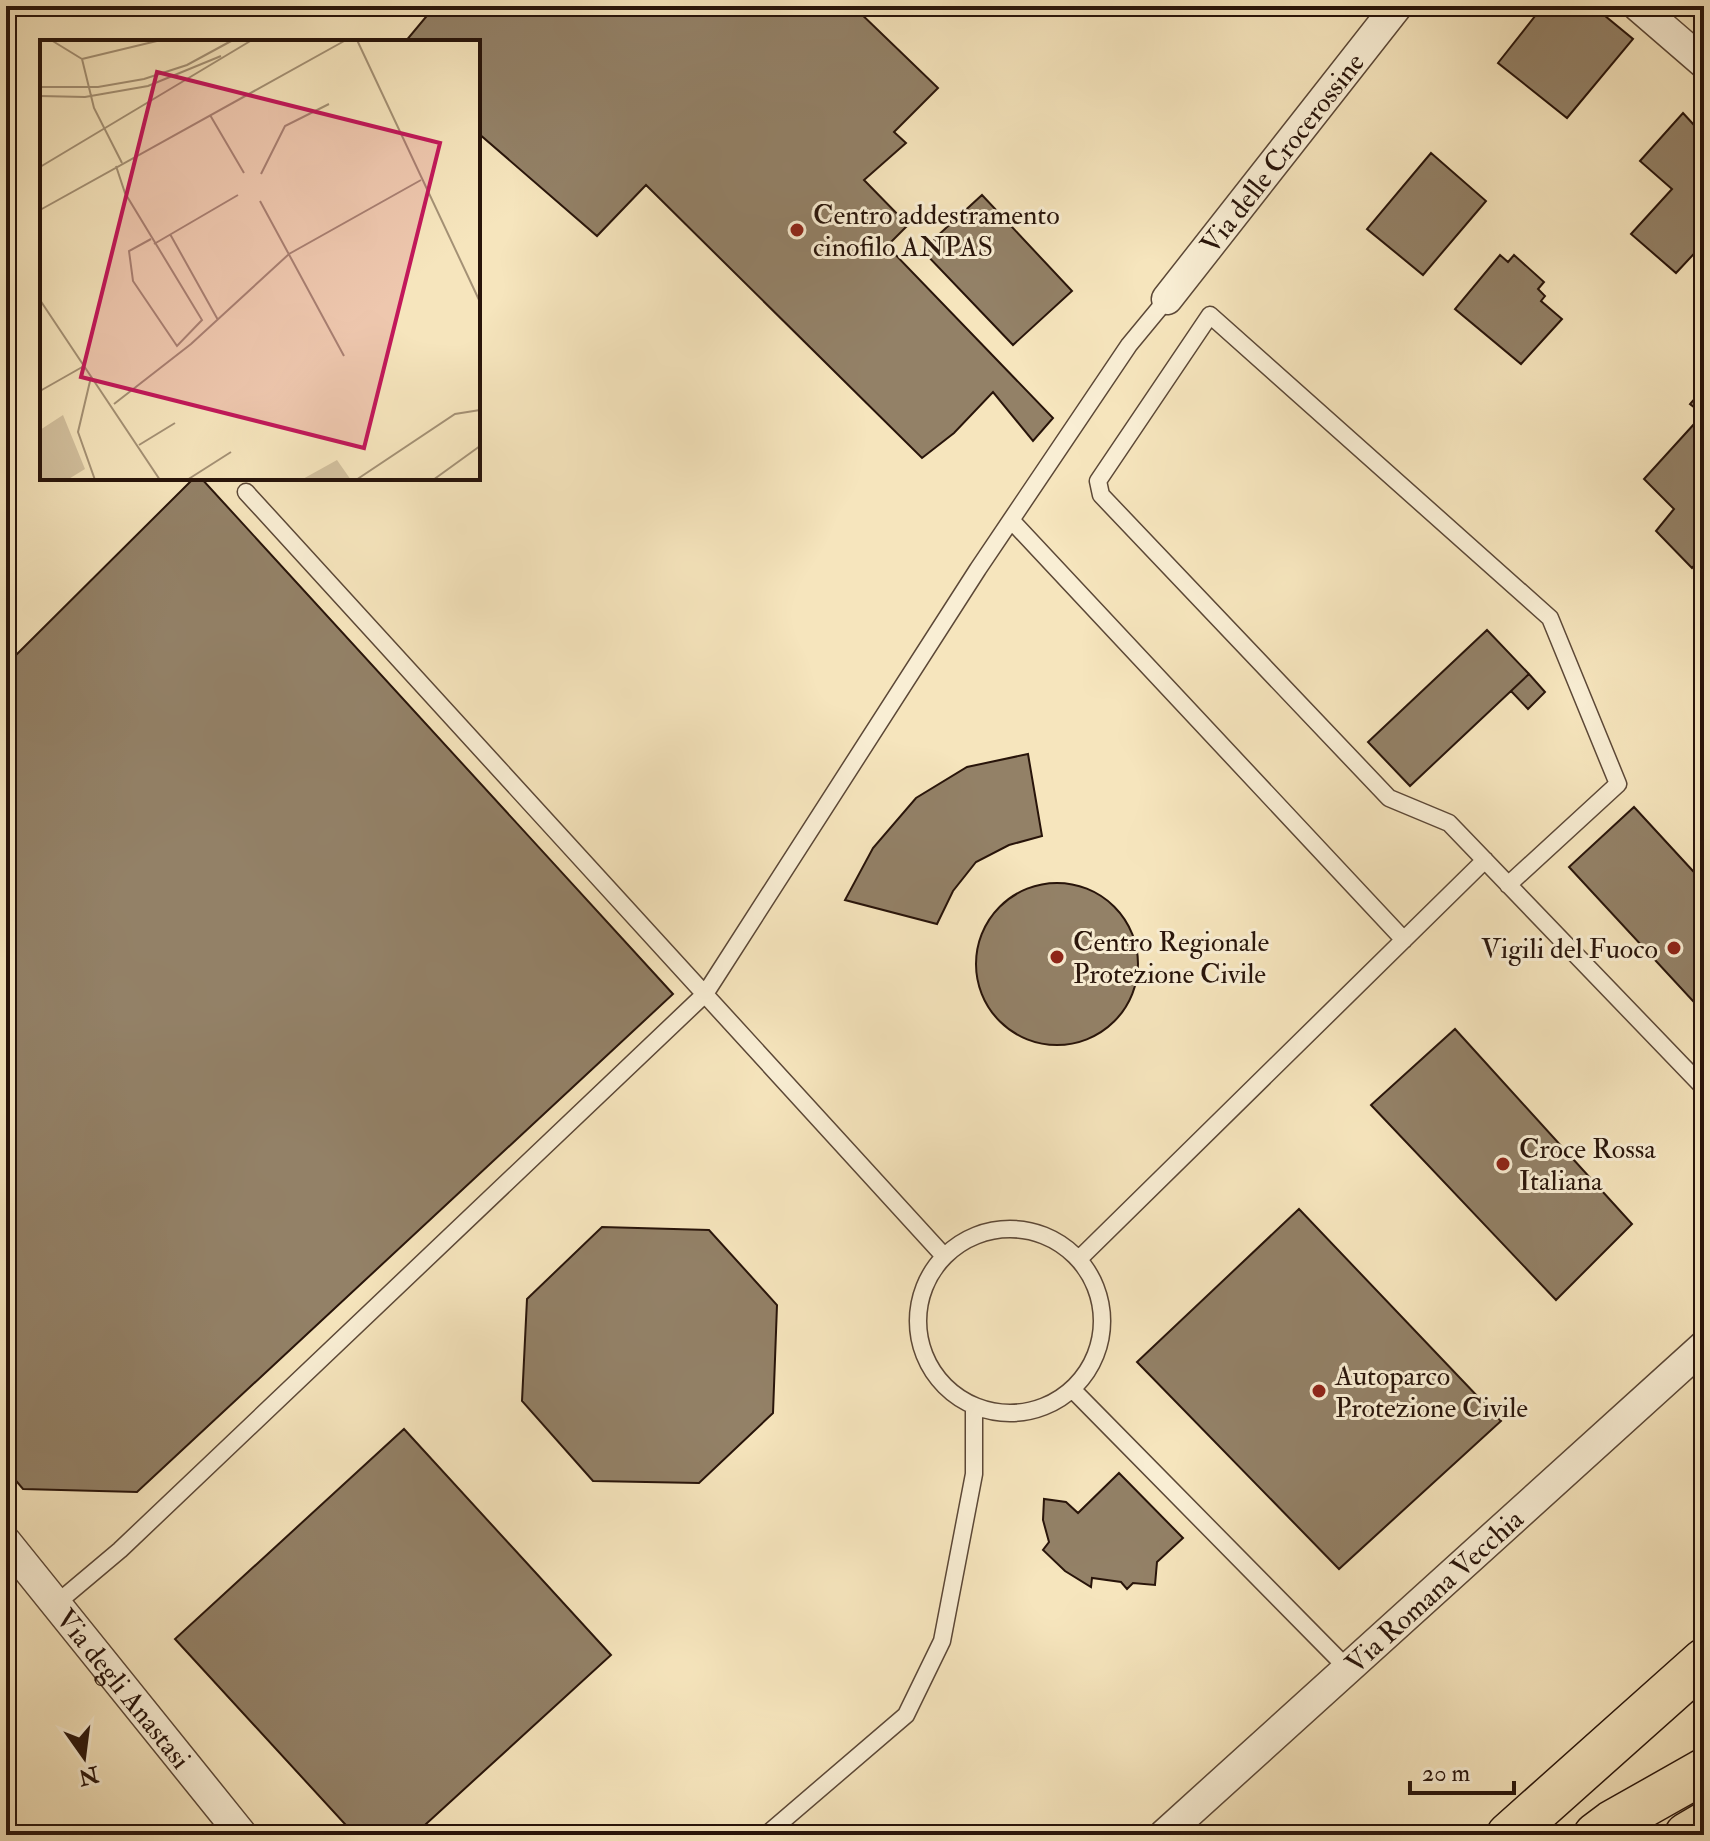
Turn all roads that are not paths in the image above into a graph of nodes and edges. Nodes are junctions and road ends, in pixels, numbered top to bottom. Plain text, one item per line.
1 (1397, 6) edge
2 (1647, 9) edge
3 (1704, 63) edge
4 (1167, 299) joint
5 (246, 492) dead end
6 (1011, 520) junction
7 (1485, 860) junction
8 (1508, 885) junction
9 (1404, 940) junction
10 (705, 994) junction
11 (1704, 1088) edge
12 (944, 1256) junction
13 (1079, 1259) junction
14 (1704, 1346) edge
15 (1072, 1389) junction
16 (974, 1406) junction
17 (6, 1542) edge
18 (57, 1603) junction
19 (1704, 1661) edge
20 (1348, 1669) junction
21 (1704, 1771) edge
22 (1704, 1825) edge
23 (242, 1835) edge
24 (766, 1835) edge
25 (1164, 1835) edge
26 (1509, 1835) edge
27 (1596, 1835) edge
28 (1687, 1835) edge

1 - 4 street, Via delle Crocerossine
2 - 3 street
4 - 6 lane
5 - 10 lane
6 - 9 lane
6 - 10 lane
7 - 8 lane
7 - 8 lane
7 - 9 lane
8 - 11 lane
9 - 13 lane
10 - 12 lane
10 - 18 lane
12 - 13 lane
12 - 16 lane
13 - 15 lane
14 - 20 street, Via Romana Vecchia
15 - 16 lane
15 - 20 lane
16 - 24 lane
17 - 18 street, Via degli Anastasi
18 - 23 street, Via degli Anastasi
19 - 26 highway
20 - 25 street, Via Romana Vecchia
21 - 27 highway
22 - 28 highway

